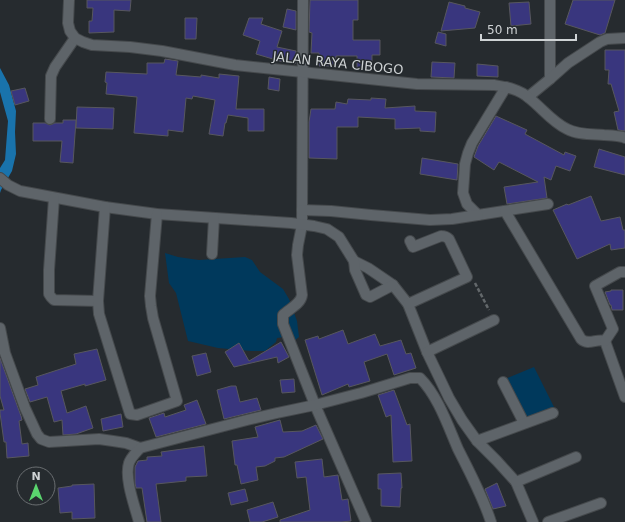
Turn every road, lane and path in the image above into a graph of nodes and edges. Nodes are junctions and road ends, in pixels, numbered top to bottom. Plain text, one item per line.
1 (69, 0) edge
2 (303, 0) edge
3 (550, 0) edge
4 (75, 38) junction
5 (625, 38) edge
6 (303, 71) junction
7 (550, 79) junction
8 (506, 87) junction
9 (528, 96) junction
10 (50, 118) dead end
11 (624, 137) edge
12 (0, 178) edge
13 (54, 198) junction
14 (548, 204) dead end
15 (105, 207) junction
16 (302, 210) junction
17 (505, 211) junction
18 (157, 214) junction
19 (478, 215) junction
20 (214, 218) junction
21 (302, 225) junction
22 (410, 241) dead end
23 (212, 254) dead end
24 (354, 261) junction
25 (625, 272) edge
26 (467, 277) junction
27 (393, 285) junction
28 (98, 301) junction
29 (408, 304) junction
30 (494, 320) joint
31 (0, 328) edge
32 (605, 341) junction
33 (427, 352) junction
34 (2, 354) edge
35 (502, 382) dead end
36 (625, 397) edge
37 (315, 405) junction
38 (553, 413) dead end
39 (524, 423) junction
40 (476, 441) junction
41 (140, 448) junction
42 (576, 457) dead end
43 (516, 482) junction
44 (601, 503) dead end
45 (139, 522) edge
46 (366, 522) edge
47 (491, 522) edge
48 (533, 522) edge
49 (548, 522) edge

1 - 4 street
2 - 6 street
3 - 7 street
4 - 6 street, JALAN RAYA CIBOGO
4 - 10 street
5 - 7 street
6 - 8 street, JALAN RAYA CIBOGO
6 - 16 street
7 - 9 street
8 - 9 street, JALAN RAYA CIBOGO
8 - 19 street
9 - 11 street, JALAN RAYA CIBOGO
12 - 13 street
13 - 15 street
13 - 28 street
14 - 17 street
15 - 18 street
15 - 28 street
16 - 19 street
16 - 21 street
17 - 19 street
17 - 32 street
18 - 20 street
18 - 28 street
20 - 21 street
20 - 23 street
21 - 24 street
21 - 37 street
22 - 26 street
24 - 27 street
24 - 27 street
25 - 32 street
26 - 29 street
26 - 30 path
27 - 29 street
29 - 33 street
30 - 33 street
31 - 34 street
32 - 36 street
33 - 40 street
34 - 41 street
35 - 39 street
37 - 41 street
37 - 46 street
37 - 47 street
38 - 39 street
39 - 40 street
40 - 43 street
41 - 45 street
42 - 43 street
43 - 48 street
44 - 49 street

